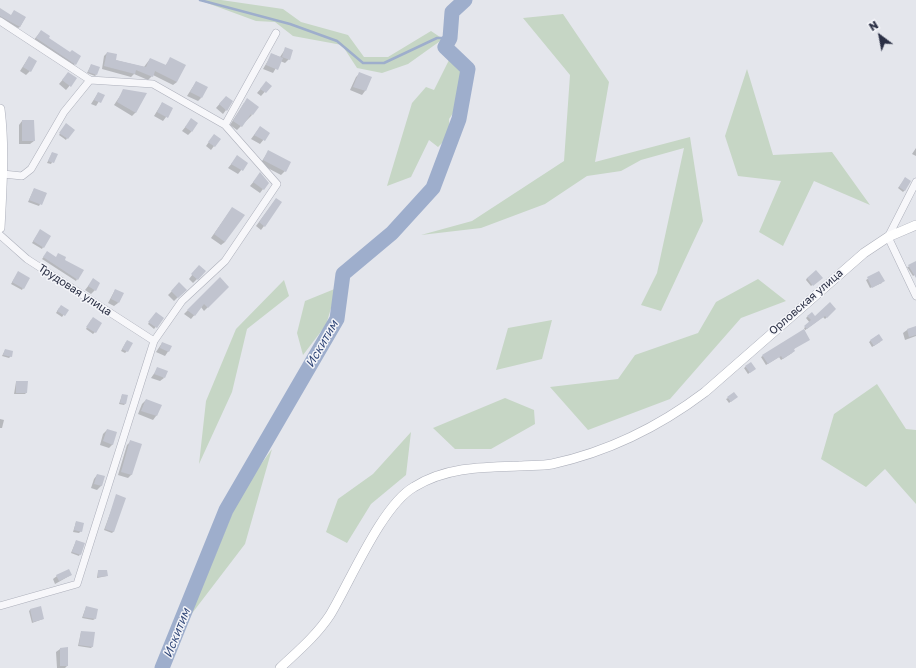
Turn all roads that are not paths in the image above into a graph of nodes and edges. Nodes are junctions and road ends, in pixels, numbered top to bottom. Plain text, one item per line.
1 (0, 22) edge
2 (276, 32) dead end
3 (90, 80) junction
4 (0, 109) edge
5 (225, 124) junction
6 (3, 174) junction
7 (915, 186) edge
8 (0, 210) edge
9 (916, 225) edge
10 (0, 228) edge
11 (0, 235) edge
12 (888, 237) junction
13 (916, 296) edge
14 (154, 341) junction
15 (0, 606) edge
16 (280, 668) edge

1 - 3 street
2 - 5 street
3 - 5 street
3 - 6 street
4 - 6 main road
5 - 14 street
6 - 8 main road
7 - 12 street
8 - 10 main road
9 - 12 main road, Орловская улица
11 - 14 street, Трудовая улица
12 - 13 street
12 - 16 main road, Орловская улица
14 - 15 street

